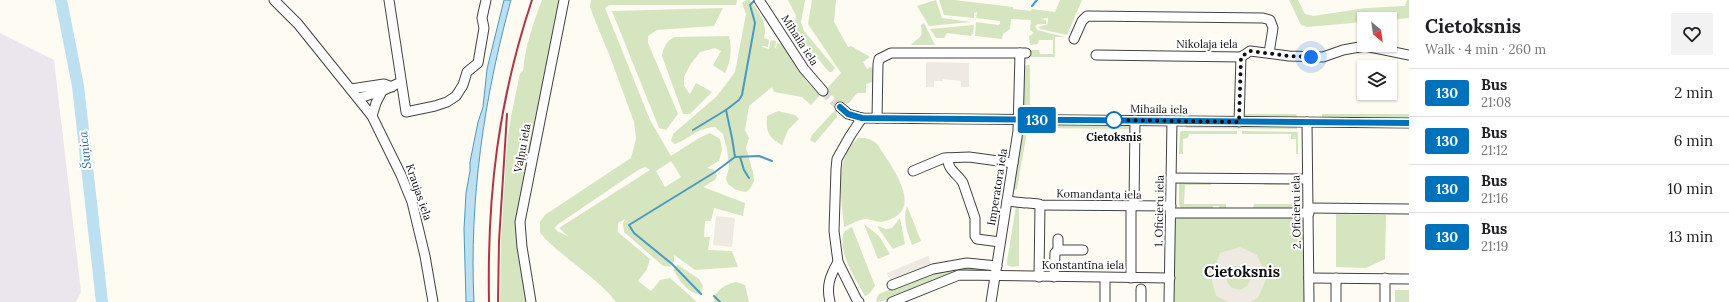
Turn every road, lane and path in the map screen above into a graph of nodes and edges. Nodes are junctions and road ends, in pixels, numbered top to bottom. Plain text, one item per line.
1 (274, 0) edge
2 (389, 0) edge
3 (486, 0) edge
4 (564, 0) edge
5 (759, 0) edge
6 (1074, 39) dead end
7 (1269, 53) junction
8 (1096, 55) dead end
9 (1409, 55) edge
10 (1241, 57) junction
11 (401, 82) junction
12 (392, 87) junction
13 (351, 89) junction
14 (382, 91) junction
15 (823, 91) tunnel mouth
16 (359, 98) junction
17 (840, 107) tunnel mouth
18 (372, 116) junction
19 (862, 118) junction
20 (877, 118) junction
21 (1019, 120) junction
22 (1134, 120) junction
23 (1172, 121) junction
24 (1239, 122) junction
25 (1307, 122) junction
26 (1409, 123) edge
27 (948, 158) junction
28 (1013, 163) junction
29 (913, 171) dead end
30 (1171, 178) junction
31 (1307, 179) junction
32 (1007, 201) junction
33 (1040, 205) junction
34 (1133, 206) junction
35 (1409, 209) edge
36 (1171, 210) junction
37 (1308, 211) junction
38 (1058, 239) dead end
39 (1000, 242) junction
40 (1058, 250) junction
41 (1083, 250) dead end
42 (838, 262) junction
43 (997, 266) junction
44 (996, 276) junction
45 (1039, 277) junction
46 (1054, 277) junction
47 (1105, 278) junction
48 (1131, 278) junction
49 (1170, 278) junction
50 (1309, 278) junction
51 (1336, 278) junction
52 (1385, 278) junction
53 (1409, 278) edge
54 (892, 285) dead end
55 (1141, 289) dead end
56 (1106, 301) edge
57 (433, 302) edge
58 (530, 302) edge
59 (830, 302) edge
60 (859, 302) edge
61 (892, 302) edge
62 (991, 302) edge
63 (1141, 302) edge
64 (1170, 302) edge
65 (1309, 302) edge
66 (1336, 302) edge
67 (1385, 302) edge

1 - 13 street, Kraujas iela
2 - 11 street
3 - 11 street
4 - 58 street, Vaļņu iela
5 - 15 street, Mihaila iela
6 - 7 street
7 - 9 street, Nikolaja iela
7 - 10 street, Nikolaja iela
8 - 10 street, Nikolaja iela
10 - 24 street
11 - 12 street
12 - 13 street
12 - 14 street
13 - 16 street, Kraujas iela
14 - 16 street
14 - 18 street
16 - 18 street, Kraujas iela
17 - 19 street, Mihaila iela
18 - 57 street, Kraujas iela
19 - 20 street, Mihaila iela
19 - 42 street
20 - 21 street, Mihaila iela
20 - 21 street, Imperatora iela
21 - 22 street, Mihaila iela
21 - 28 street, Imperatora iela
22 - 23 street, Mihaila iela
22 - 34 street
23 - 24 street, Mihaila iela
23 - 30 street, 1. Oficieru iela
24 - 25 street, Mihaila iela
25 - 26 street, Mihaila iela
25 - 31 street, 2. Oficieru iela
27 - 28 street
27 - 29 street
27 - 39 street
28 - 32 street, Imperatora iela
30 - 31 street
30 - 36 street, 1. Oficieru iela
31 - 37 street, 2. Oficieru iela
32 - 33 street, Komandanta iela
32 - 39 street, Imperatora iela
33 - 34 street, Komandanta iela
33 - 45 street
34 - 36 street, Komandanta iela
34 - 48 street
35 - 37 street, Komandanta iela
36 - 37 street, Komandanta iela
36 - 49 street, 1. Oficieru iela
37 - 50 street, 2. Oficieru iela
38 - 40 street
39 - 43 street, Imperatora iela
40 - 41 street
40 - 46 street
42 - 59 street
42 - 60 street
43 - 44 street, Imperatora iela
43 - 54 street
44 - 45 street, Konstantīna iela
44 - 61 street
44 - 62 street, Imperatora iela
45 - 46 street, Konstantīna iela
46 - 47 street, Konstantīna iela
47 - 48 street, Konstantīna iela
47 - 56 street
48 - 49 street, Konstantīna iela
49 - 64 street, 1. Oficieru iela
50 - 51 street
50 - 65 street, 2. Oficieru iela
51 - 52 street
51 - 66 street
52 - 53 street
52 - 67 street
55 - 63 street

